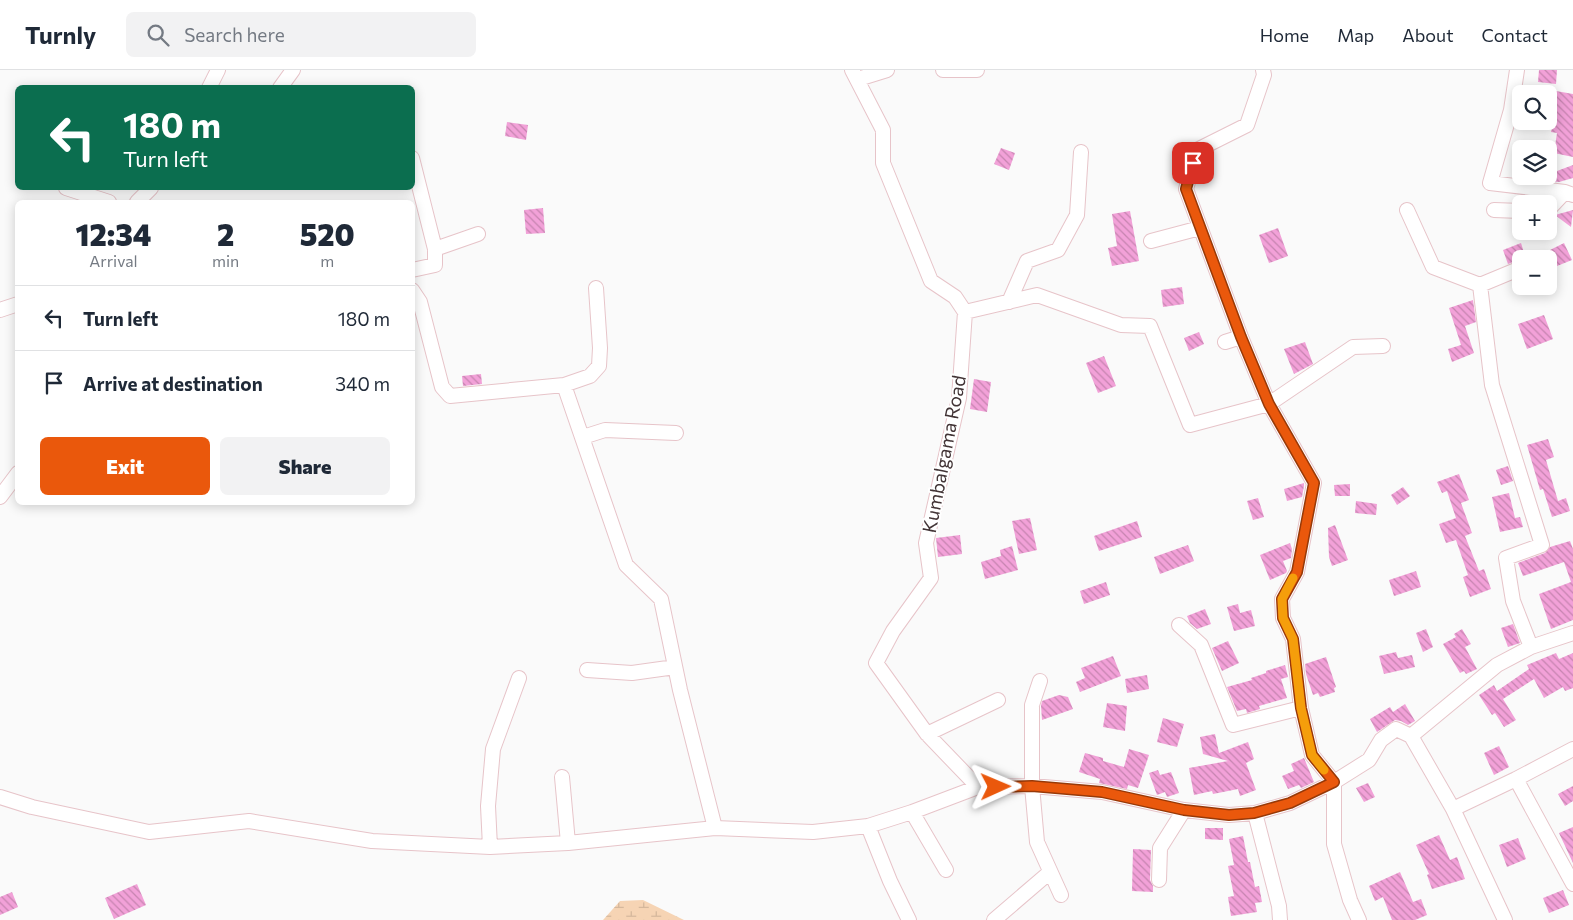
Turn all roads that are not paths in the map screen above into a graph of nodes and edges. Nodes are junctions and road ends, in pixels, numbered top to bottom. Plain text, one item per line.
1 (218, 70) edge
2 (293, 70) edge
3 (887, 70) edge
4 (943, 70) edge
5 (977, 70) edge
6 (1263, 70) edge
7 (1517, 70) edge
8 (855, 74) edge
9 (210, 85) edge
10 (282, 85) edge
11 (1081, 152) dead end
12 (415, 170) edge
13 (72, 190) edge
14 (149, 190) edge
15 (1569, 194) edge
16 (103, 200) edge
17 (139, 200) edge
18 (1557, 203) edge
19 (1407, 210) dead end
20 (1494, 210) dead end
21 (1512, 211) edge
22 (1200, 228) junction
23 (478, 234) dead end
24 (1151, 241) dead end
25 (435, 249) junction
26 (415, 269) edge
27 (1512, 272) edge
28 (1480, 285) junction
29 (596, 288) dead end
30 (415, 294) edge
31 (1009, 302) junction
32 (15, 305) edge
33 (0, 310) edge
34 (965, 312) junction
35 (1241, 337) junction
36 (1225, 342) dead end
37 (1383, 346) dead end
38 (564, 385) junction
39 (1269, 404) junction
40 (676, 433) dead end
41 (583, 437) junction
42 (15, 477) edge
43 (0, 497) edge
44 (1179, 624) dead end
45 (1573, 633) edge
46 (1531, 647) junction
47 (675, 667) junction
48 (587, 670) dead end
49 (518, 678) dead end
50 (1040, 681) dead end
51 (998, 700) dead end
52 (1301, 708) junction
53 (928, 734) junction
54 (1410, 736) junction
55 (1573, 749) edge
56 (562, 777) dead end
57 (1516, 779) junction
58 (1334, 782) junction
59 (1032, 786) junction
60 (978, 787) junction
61 (0, 798) edge
62 (1454, 809) junction
63 (1184, 810) junction
64 (912, 812) junction
65 (1254, 813) junction
66 (868, 826) junction
67 (715, 828) junction
68 (568, 843) junction
69 (490, 847) junction
70 (946, 870) dead end
71 (1050, 872) junction
72 (1159, 880) dead end
73 (1573, 884) edge
74 (1061, 895) dead end
75 (910, 920) edge
76 (994, 920) edge
77 (1280, 920) edge
78 (1359, 920) edge
79 (1505, 920) edge

1 - 9 street
2 - 10 street
3 - 8 street
4 - 5 street
6 - 22 street
7 - 15 street
8 - 34 street
11 - 31 street
12 - 25 street
13 - 16 street
14 - 17 street
15 - 18 street
19 - 28 street
20 - 21 street
22 - 24 street
22 - 35 street
23 - 25 street
25 - 26 street
27 - 28 street
28 - 46 street
29 - 38 street
30 - 38 street
31 - 34 street
31 - 39 street
32 - 33 street
34 - 53 street, Kumbalgama Road
35 - 36 street
35 - 39 street
37 - 39 street
38 - 41 street
39 - 52 street
40 - 41 street
41 - 47 street
42 - 43 street
44 - 52 street
45 - 46 street
46 - 54 street
47 - 48 street
47 - 67 street
49 - 69 street
50 - 59 street
51 - 53 street
52 - 58 street
53 - 60 street, Kumbalgama Road
54 - 58 street
54 - 62 street
55 - 57 street
56 - 68 street
57 - 62 street
57 - 73 street
58 - 65 street
58 - 78 street
59 - 60 street
59 - 63 street
59 - 71 street
60 - 64 street
61 - 69 street
62 - 79 street
63 - 65 street
63 - 72 street
64 - 66 street
64 - 70 street
65 - 77 street
66 - 67 street
66 - 75 street
67 - 68 street
68 - 69 street
71 - 74 street
71 - 76 street

